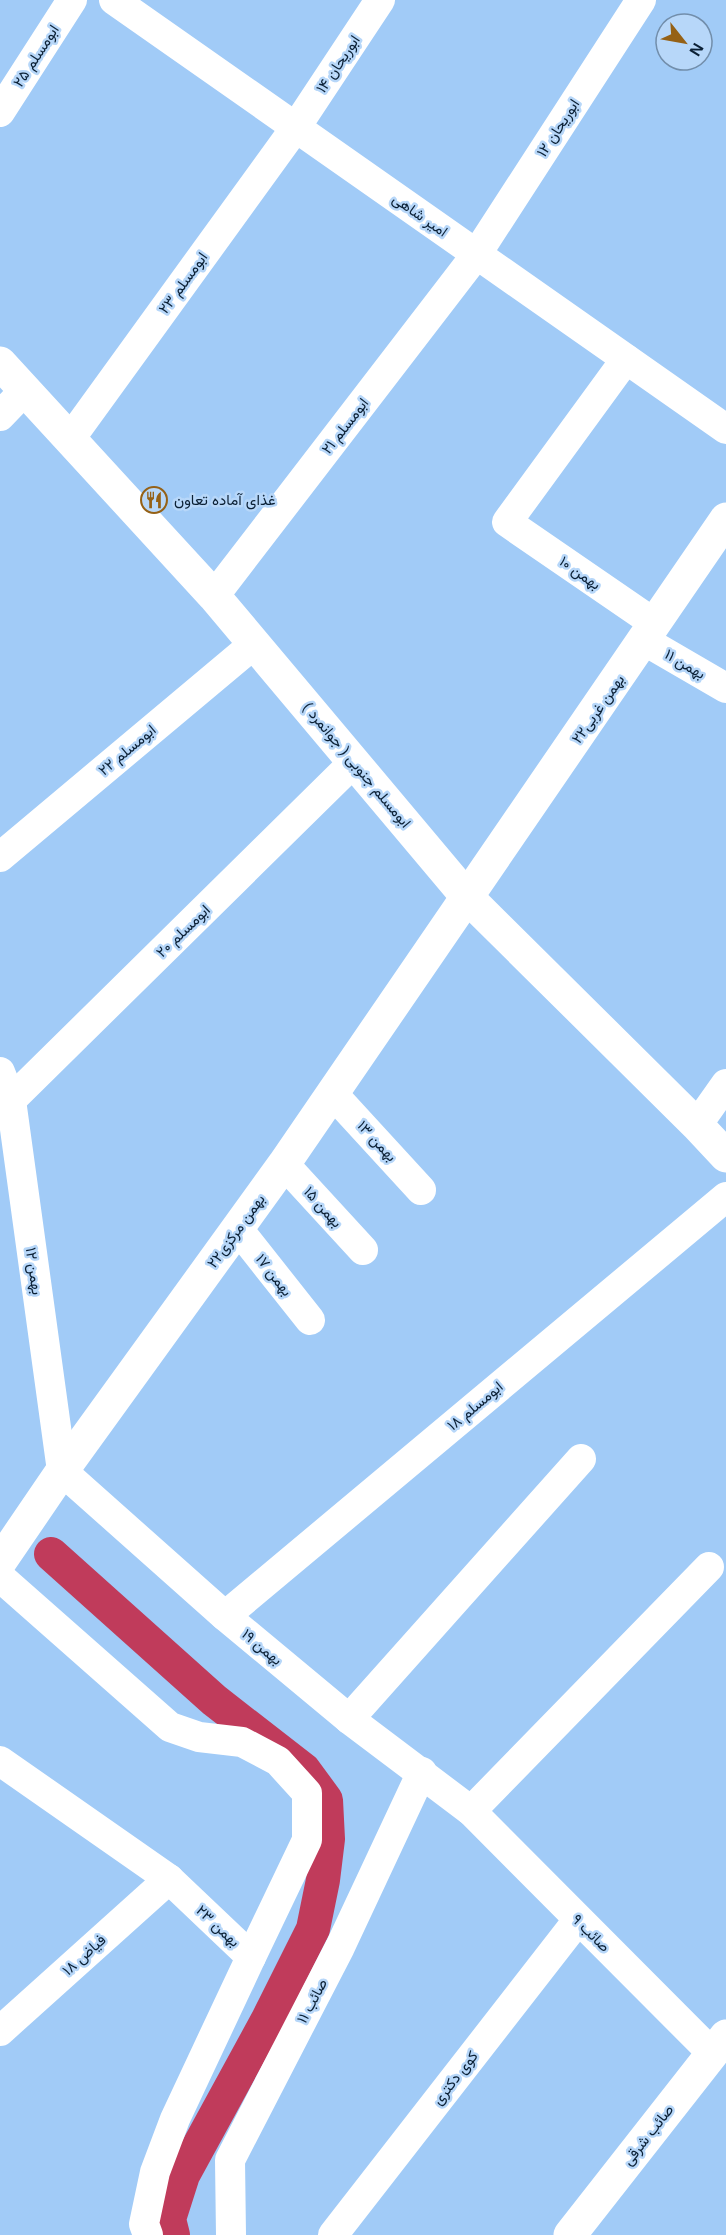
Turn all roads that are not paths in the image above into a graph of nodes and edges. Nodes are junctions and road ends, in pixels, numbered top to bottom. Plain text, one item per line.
1 (72, 0) edge
2 (114, 0) edge
3 (380, 0) edge
4 (641, 0) edge
5 (0, 112) edge
6 (296, 127) junction
7 (476, 255) junction
8 (626, 359) junction
9 (0, 363) edge
10 (24, 391) junction
11 (0, 416) edge
12 (726, 429) edge
13 (70, 439) junction
14 (726, 519) edge
15 (214, 596) junction
16 (649, 632) junction
17 (254, 644) junction
18 (726, 688) edge
19 (354, 762) junction
20 (0, 857) edge
21 (467, 897) junction
22 (0, 1072) edge
23 (726, 1084) edge
24 (332, 1093) junction
25 (11, 1100) junction
26 (697, 1125) junction
27 (726, 1156) edge
28 (284, 1164) junction
29 (422, 1190) dead end
30 (726, 1197) edge
31 (238, 1229) junction
32 (363, 1250) dead end
33 (310, 1320) dead end
34 (581, 1459) dead end
35 (62, 1471) junction
36 (0, 1563) edge
37 (709, 1567) dead end
38 (0, 1577) edge
39 (225, 1616) junction
40 (349, 1719) junction
41 (0, 1761) edge
42 (422, 1772) junction
43 (471, 1811) junction
44 (169, 1879) junction
45 (578, 1920) junction
46 (251, 1957) junction
47 (0, 2031) edge
48 (719, 2044) edge
49 (140, 2231) edge
50 (572, 2234) edge
51 (231, 2235) edge
52 (333, 2235) edge

1 - 5 street, ابومسلم ۲۵
2 - 6 street, امیر شاهی
3 - 6 street, ابوریحان ۱۴
4 - 7 street, ابوریحان ۱۲
6 - 7 street, امیر شاهی
6 - 13 street, ابومسلم ۲۳
7 - 8 street, امیر شاهی
7 - 15 street, ابومسلم ۲۱
8 - 12 street, امیر شاهی
8 - 16 street, بهمن ۱۰
9 - 10 street, ابومسلم جنوبی ( جوانمرد )
10 - 11 street
10 - 13 street, ابومسلم جنوبی ( جوانمرد )
13 - 15 street, ابومسلم جنوبی ( جوانمرد )
14 - 16 street, ۲۲بهمن غربی
15 - 17 street, ابومسلم جنوبی ( جوانمرد )
16 - 18 street, بهمن ۱۱
16 - 21 street, ۲۲بهمن غربی
17 - 19 street, ابومسلم جنوبی ( جوانمرد )
17 - 20 street, ابومسلم ۲۲
19 - 21 street, ابومسلم جنوبی ( جوانمرد )
19 - 25 street, ابومسلم ۲۰
21 - 24 street, ۲۲بهمن مرکزی
21 - 26 street, ابومسلم جنوبی ( جوانمرد )
22 - 25 street, بهمن ۱۲
23 - 26 street
24 - 28 street, ۲۲بهمن مرکزی
24 - 29 street, بهمن ۱۳
25 - 35 street, بهمن ۱۲
26 - 27 street, ابومسلم جنوبی ( جوانمرد )
28 - 31 street, ۲۲بهمن مرکزی
28 - 32 street, بهمن ۱۵
30 - 39 street, ابومسلم ۱۸
31 - 33 street, بهمن ۱۷
31 - 35 street, ۲۲بهمن مرکزی
34 - 40 street
35 - 36 street, ۲۲بهمن مرکزی
35 - 39 street, بهمن ۱۹
37 - 43 street
38 - 46 street
39 - 40 street, بهمن ۱۹
40 - 42 street, بهمن ۱۹
41 - 44 street, بهمن ۲۳
42 - 43 street, بهمن ۱۹
42 - 51 street, صائب ۱۱
43 - 45 street, صائب ۹
44 - 46 street, بهمن ۲۳
44 - 47 street, فیاض ۱۸
45 - 48 street, صائب ۹
45 - 52 street, کوی دکتری
46 - 49 street, بهمن ۲۳
48 - 50 street, صائب شرقی

